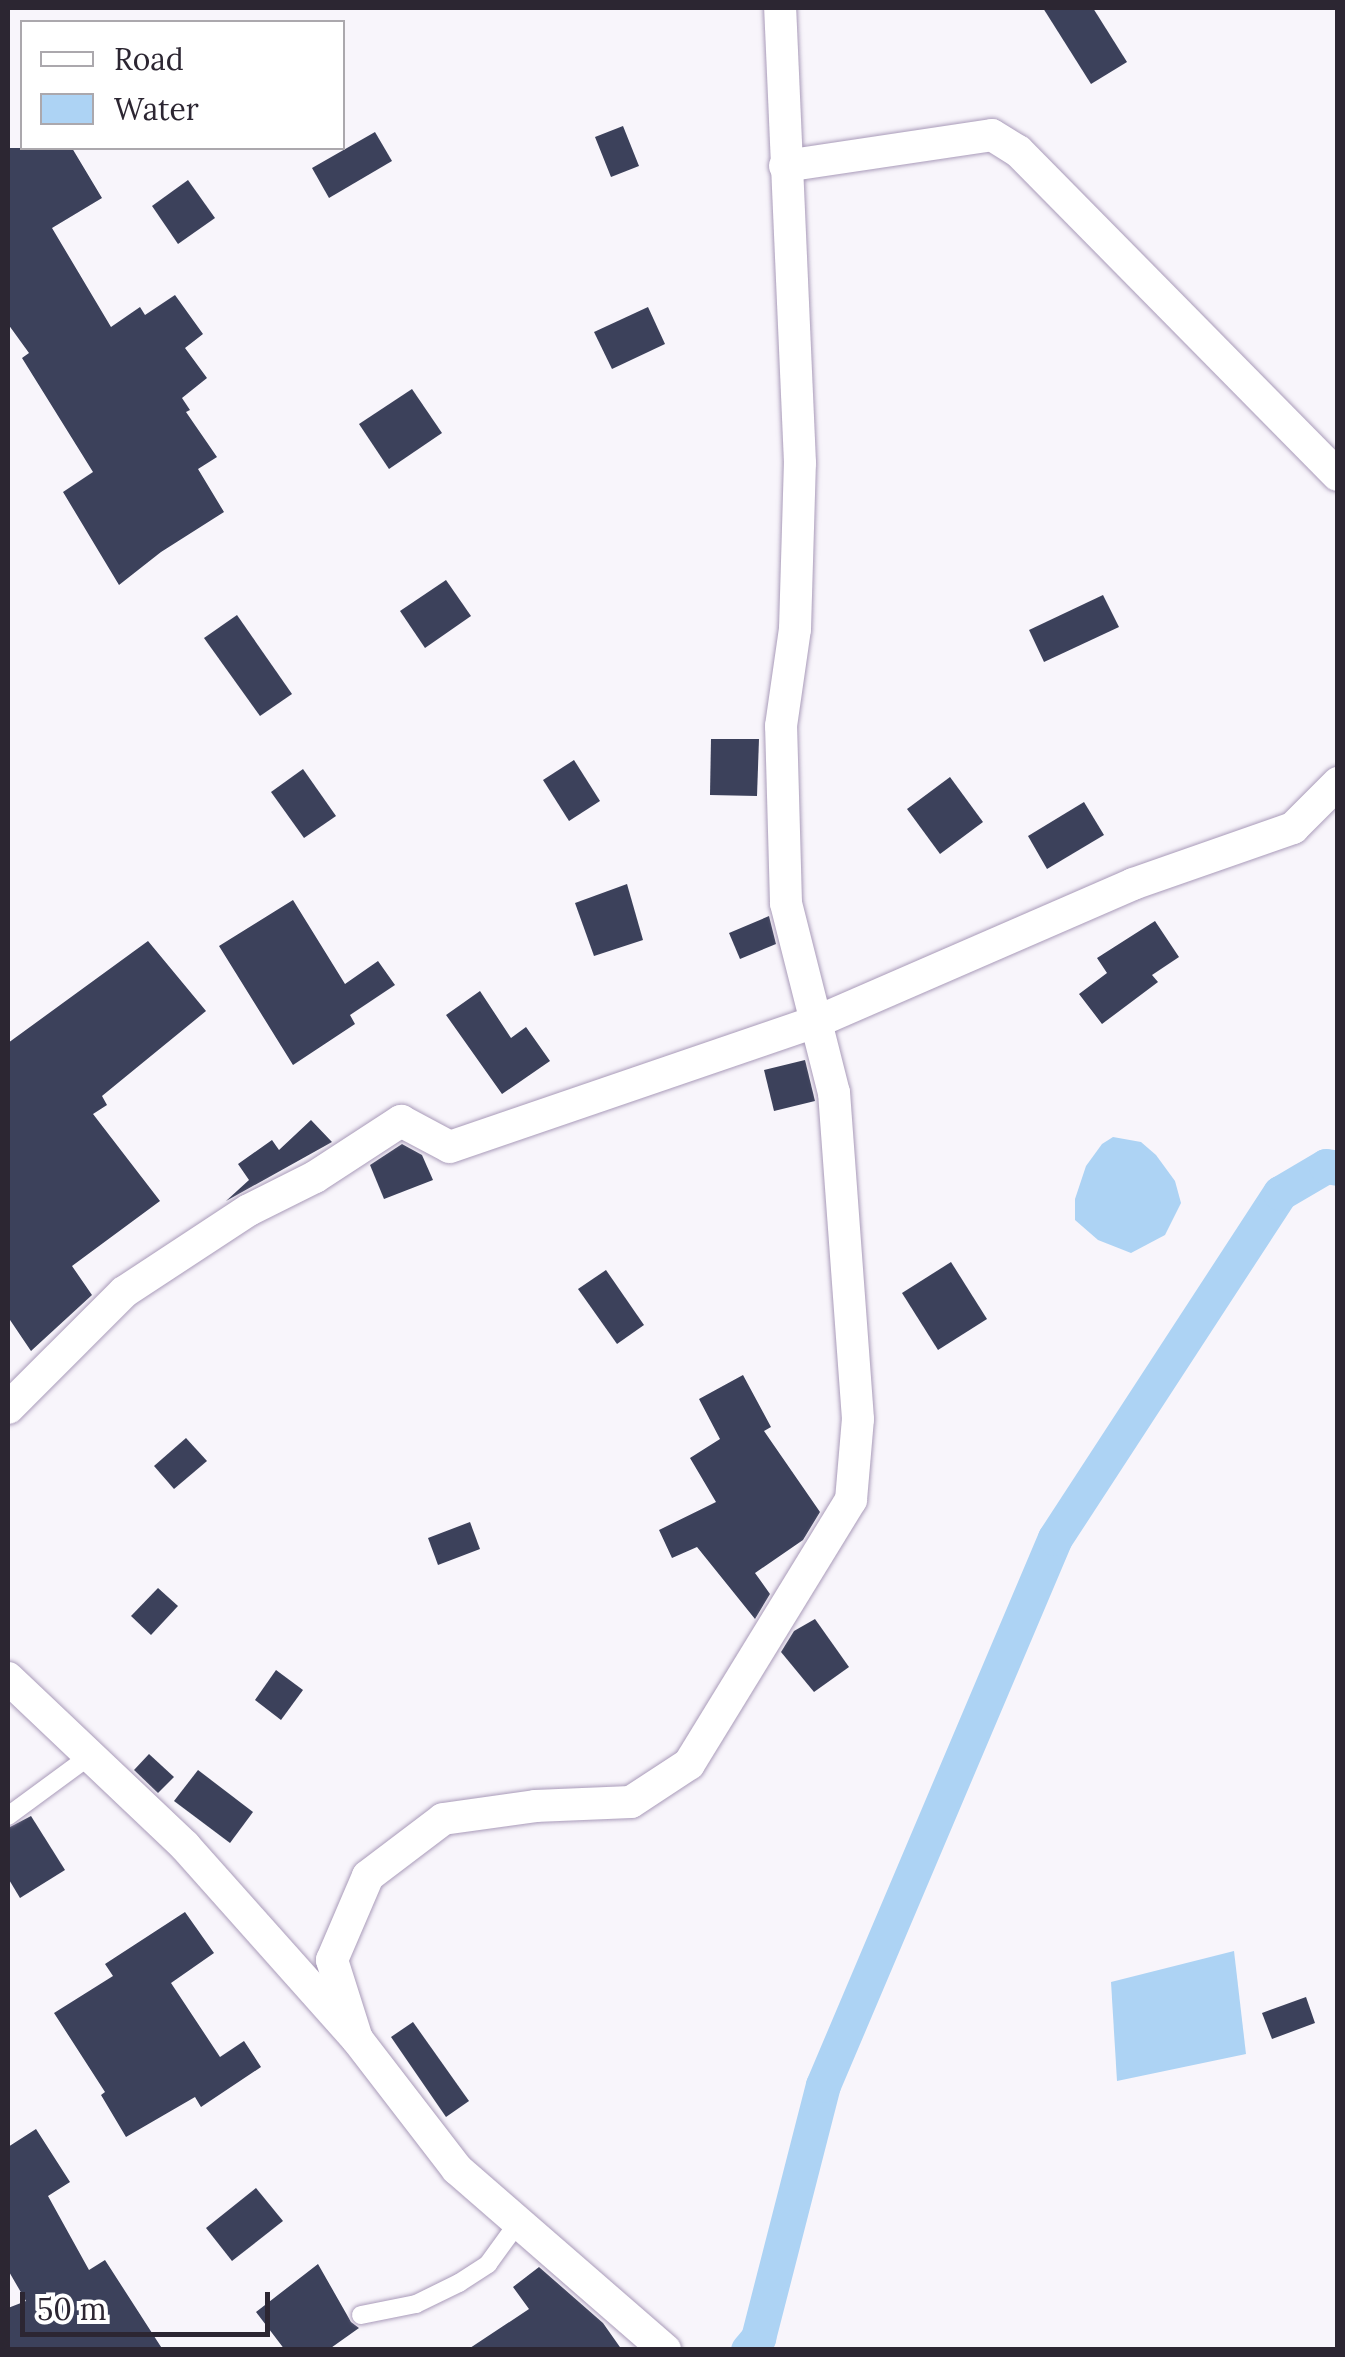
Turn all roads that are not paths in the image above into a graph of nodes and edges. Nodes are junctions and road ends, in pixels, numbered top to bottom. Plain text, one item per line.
1 (780, 8) edge
2 (786, 166) junction
3 (1338, 475) edge
4 (1338, 783) edge
5 (816, 1022) junction
6 (8, 1408) edge
7 (8, 1678) edge
8 (90, 1755) junction
9 (8, 1816) edge
10 (357, 2039) junction
11 (520, 2220) junction
12 (361, 2315) dead end
13 (665, 2350) edge

1 - 2 street
2 - 3 street
2 - 5 street
4 - 5 street
5 - 6 street
5 - 10 street
7 - 8 street
8 - 9 lane
8 - 10 street
10 - 11 street
11 - 12 lane
11 - 13 street

